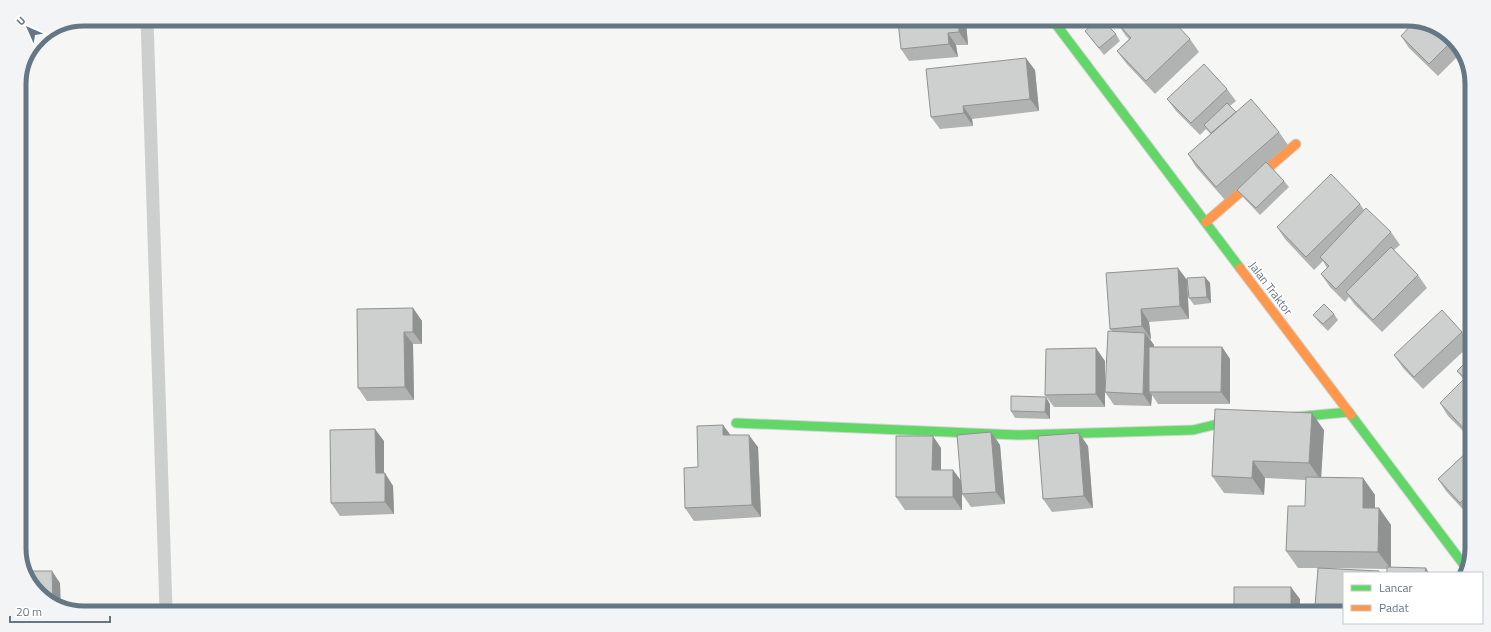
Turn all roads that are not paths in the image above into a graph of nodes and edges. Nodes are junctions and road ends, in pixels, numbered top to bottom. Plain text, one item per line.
1 (146, 26) edge
2 (1058, 26) edge
3 (1296, 144) dead end
4 (1206, 222) junction
5 (1349, 412) junction
6 (1278, 418) edge
7 (1254, 420) edge
8 (736, 423) dead end
9 (1463, 563) edge
10 (166, 606) edge

1 - 10 lane
2 - 4 street, Jalan Traktor
3 - 4 street
4 - 5 street, Jalan Traktor
5 - 6 street
5 - 9 street, Jalan Traktor
7 - 8 street

